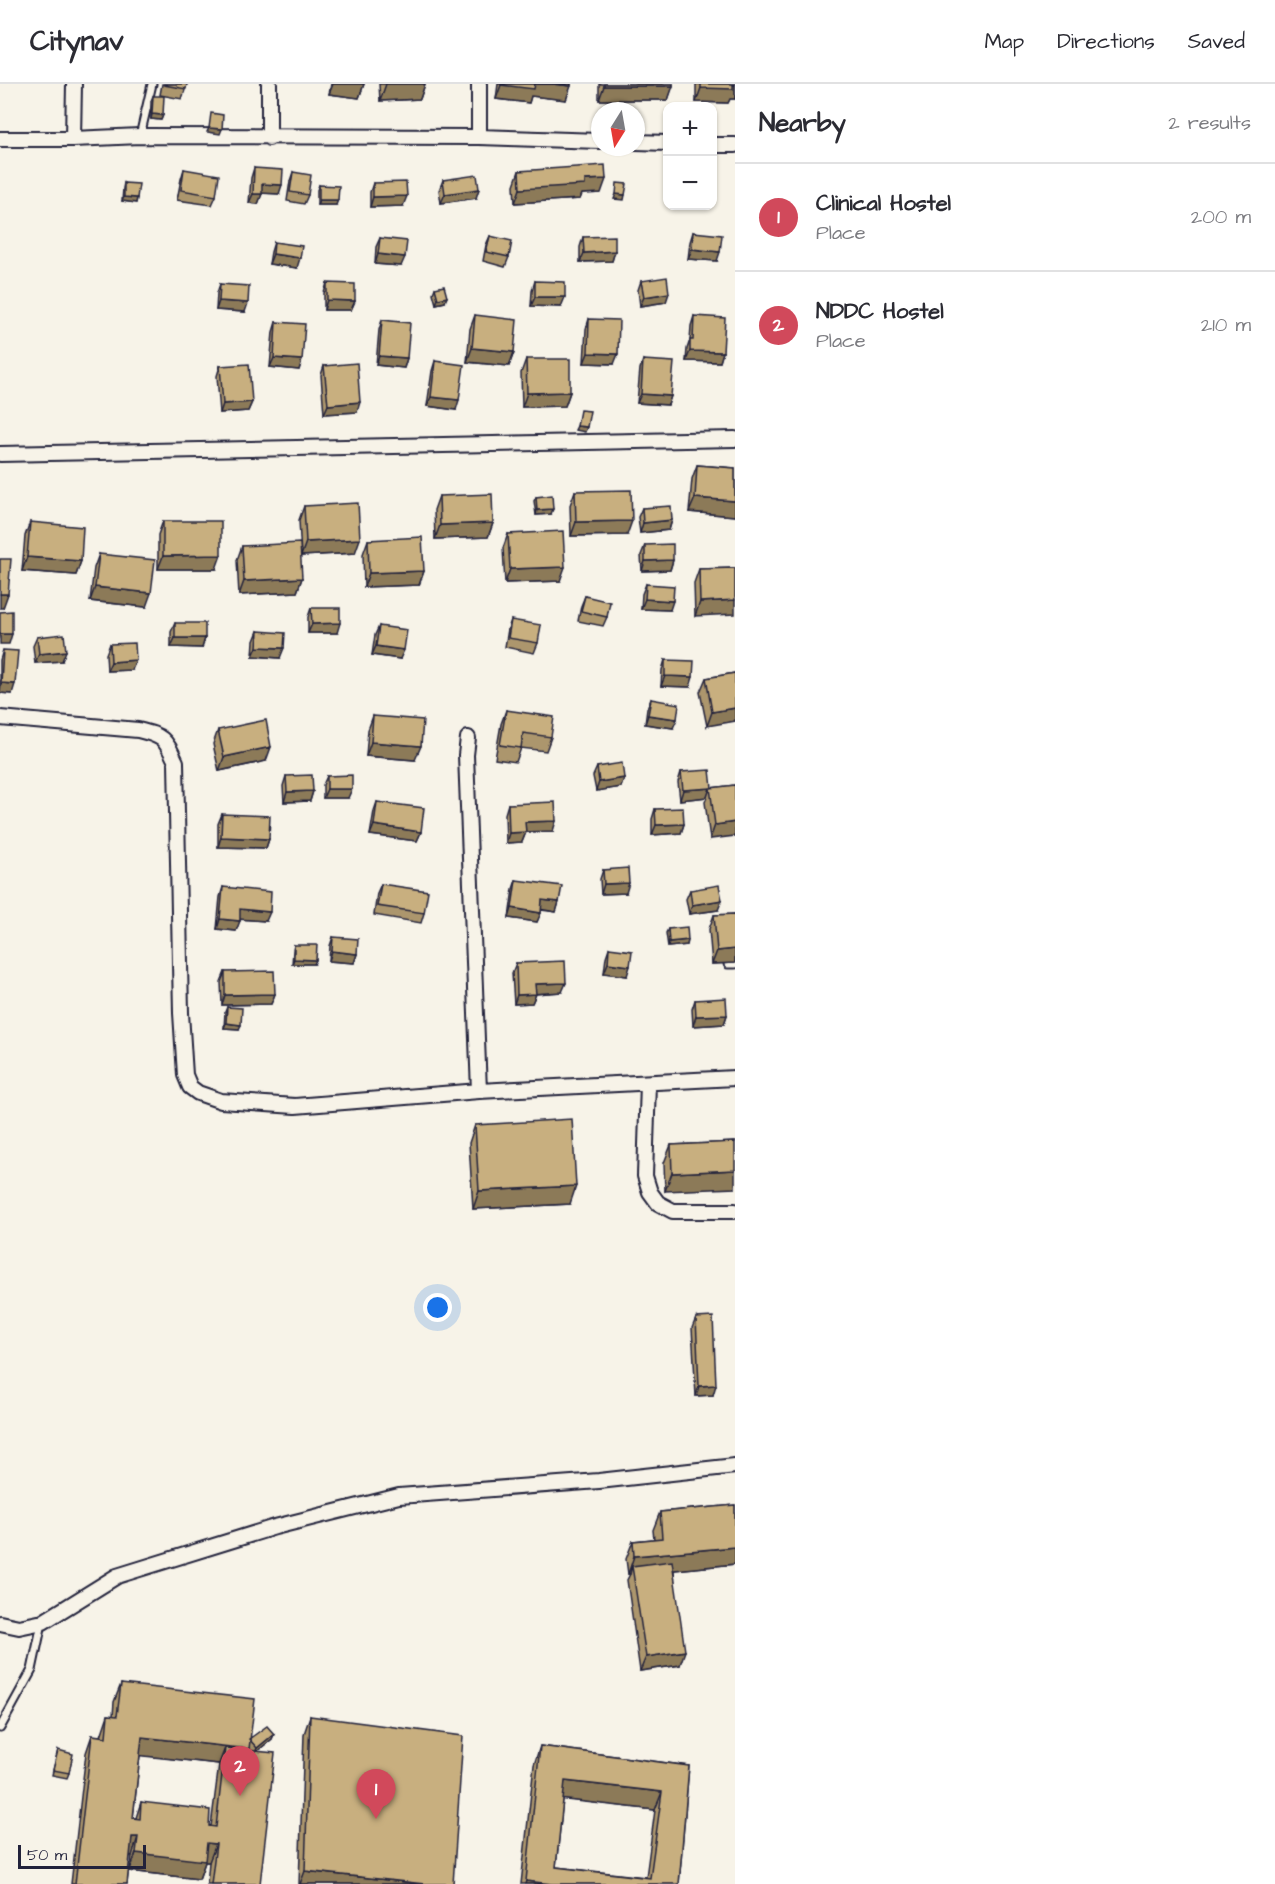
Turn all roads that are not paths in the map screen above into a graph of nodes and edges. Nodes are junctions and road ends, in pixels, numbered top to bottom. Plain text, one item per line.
1 (74, 84) edge
2 (152, 84) edge
3 (269, 84) edge
4 (478, 84) edge
5 (140, 136) junction
6 (479, 137) junction
7 (268, 138) junction
8 (0, 139) edge
9 (73, 139) junction
10 (591, 141) edge
11 (645, 142) edge
12 (663, 143) edge
13 (717, 145) edge
14 (735, 146) edge
15 (735, 440) edge
16 (0, 454) edge
17 (0, 718) edge
18 (468, 738) dead end
19 (735, 1078) edge
20 (648, 1083) junction
21 (479, 1091) junction
22 (735, 1211) edge
23 (735, 1466) edge
24 (43, 1622) junction
25 (0, 1623) edge
26 (0, 1728) edge

1 - 9 street
2 - 5 lane
3 - 7 street
4 - 6 street
5 - 7 street
5 - 9 street
6 - 7 street
6 - 10 street
8 - 9 street
11 - 12 street
13 - 14 street
15 - 16 street
17 - 21 street
18 - 21 street
19 - 20 street
20 - 21 street
20 - 22 street
23 - 24 street
24 - 25 street
24 - 26 lane

